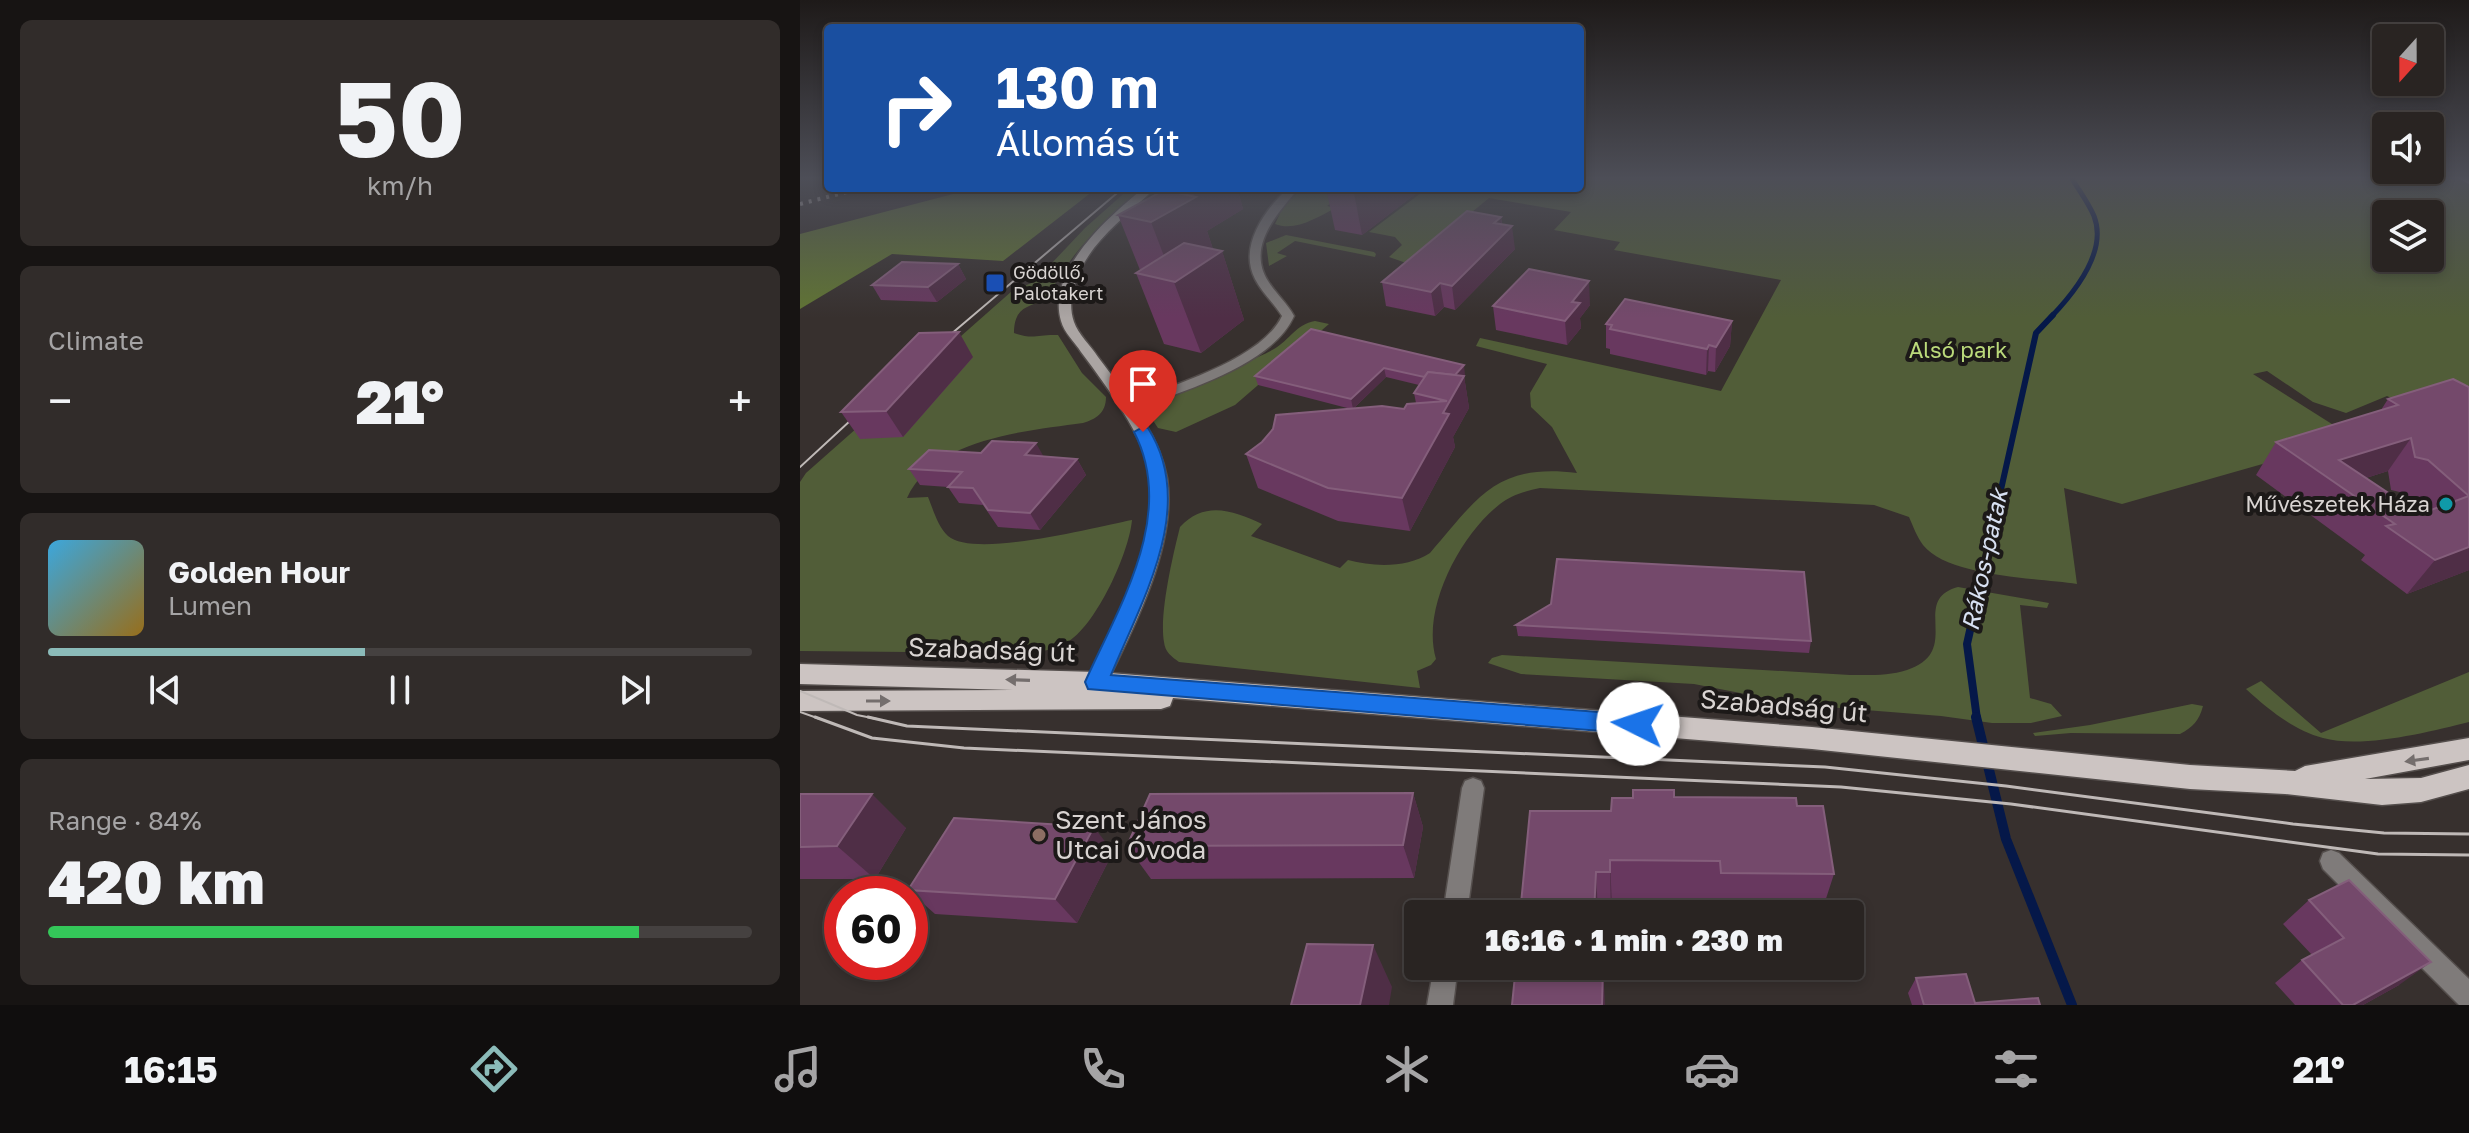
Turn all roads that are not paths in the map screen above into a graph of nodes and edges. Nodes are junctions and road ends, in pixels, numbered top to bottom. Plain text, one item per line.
1 (1112, 224) edge
2 (1264, 224) edge
3 (1128, 407) junction
4 (800, 674) edge
5 (1092, 692) junction
6 (800, 701) edge
7 (2469, 749) edge
8 (2469, 777) edge
9 (2285, 782) junction
10 (1473, 788) dead end
11 (2331, 861) dead end
12 (1457, 900) edge
13 (1444, 980) edge
14 (2469, 997) edge
15 (1440, 1005) edge

1 - 3 main road
2 - 3 street
3 - 5 main road
5 -> 4 main road, Szabadság út
6 -> 5 main road, Szabadság út
5 - 9 main road, Szabadság út
7 -> 9 main road, Szabadság út
8 - 9 main road, Szabadság út
10 - 12 street
11 - 14 street
13 - 15 street

